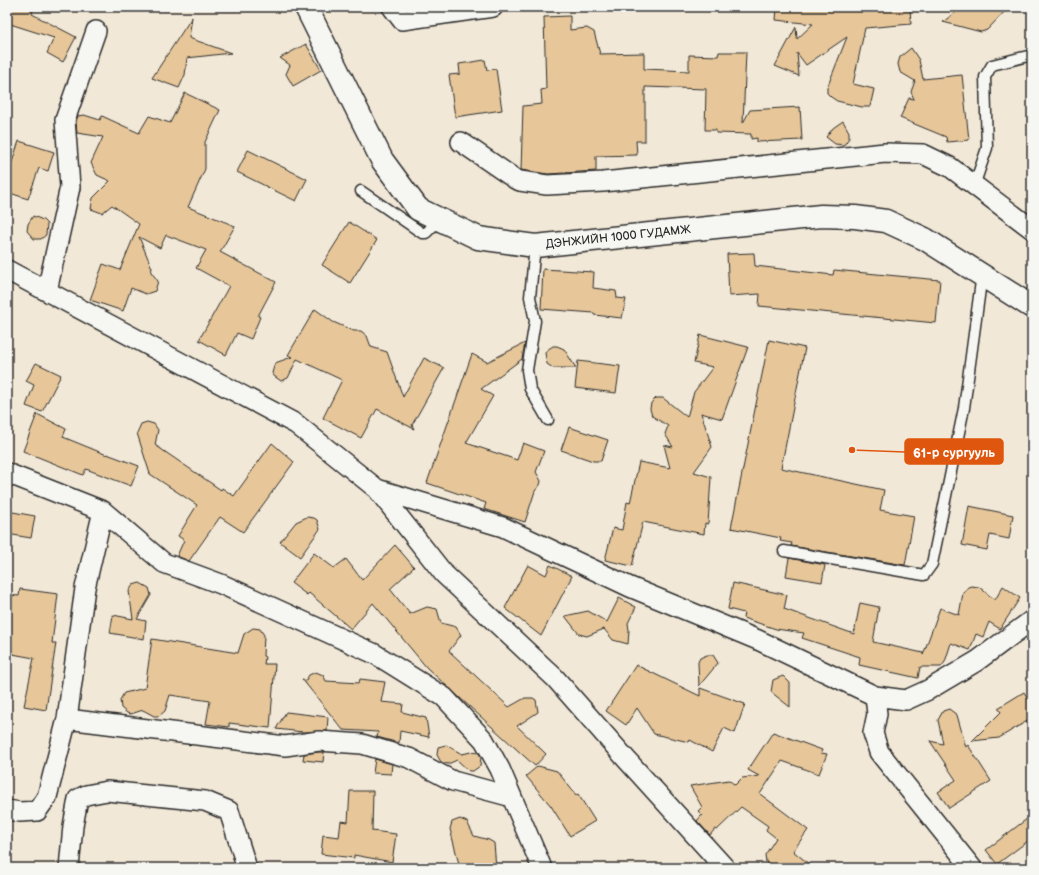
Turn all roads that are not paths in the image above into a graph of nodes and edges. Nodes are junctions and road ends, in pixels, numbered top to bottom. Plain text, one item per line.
1 (306, 7) edge
2 (392, 7) edge
3 (492, 7) edge
4 (96, 31) dead end
5 (1032, 55) edge
6 (461, 142) dead end
7 (974, 186) junction
8 (361, 191) dead end
9 (440, 220) junction
10 (1032, 229) edge
11 (535, 246) junction
12 (7, 270) edge
13 (982, 274) junction
14 (47, 291) junction
15 (1032, 307) edge
16 (548, 420) dead end
17 (7, 473) edge
18 (376, 489) junction
19 (103, 512) junction
20 (784, 551) dead end
21 (1032, 620) edge
22 (875, 696) junction
23 (66, 719) junction
24 (512, 797) junction
25 (7, 810) edge
26 (69, 868) edge
27 (247, 868) edge
28 (542, 868) edge
29 (725, 868) edge
30 (972, 868) edge

1 - 9 street, ДЭНЖИЙН 1000 ГУДАМЖ
2 - 3 street
4 - 14 street
5 - 7 lane
6 - 7 street
7 - 10 street
8 - 9 lane
9 - 11 street, ДЭНЖИЙН 1000 ГУДАМЖ
11 - 13 street, ДЭНЖИЙН 1000 ГУДАМЖ
11 - 16 lane
12 - 14 street
13 - 15 street, ДЭНЖИЙН 1000 ГУДАМЖ
13 - 20 lane
14 - 18 street
17 - 19 street
18 - 22 street
18 - 29 street
19 - 23 street
19 - 24 street
21 - 22 street
22 - 30 street
23 - 24 street
23 - 25 street
24 - 28 street
26 - 27 street

